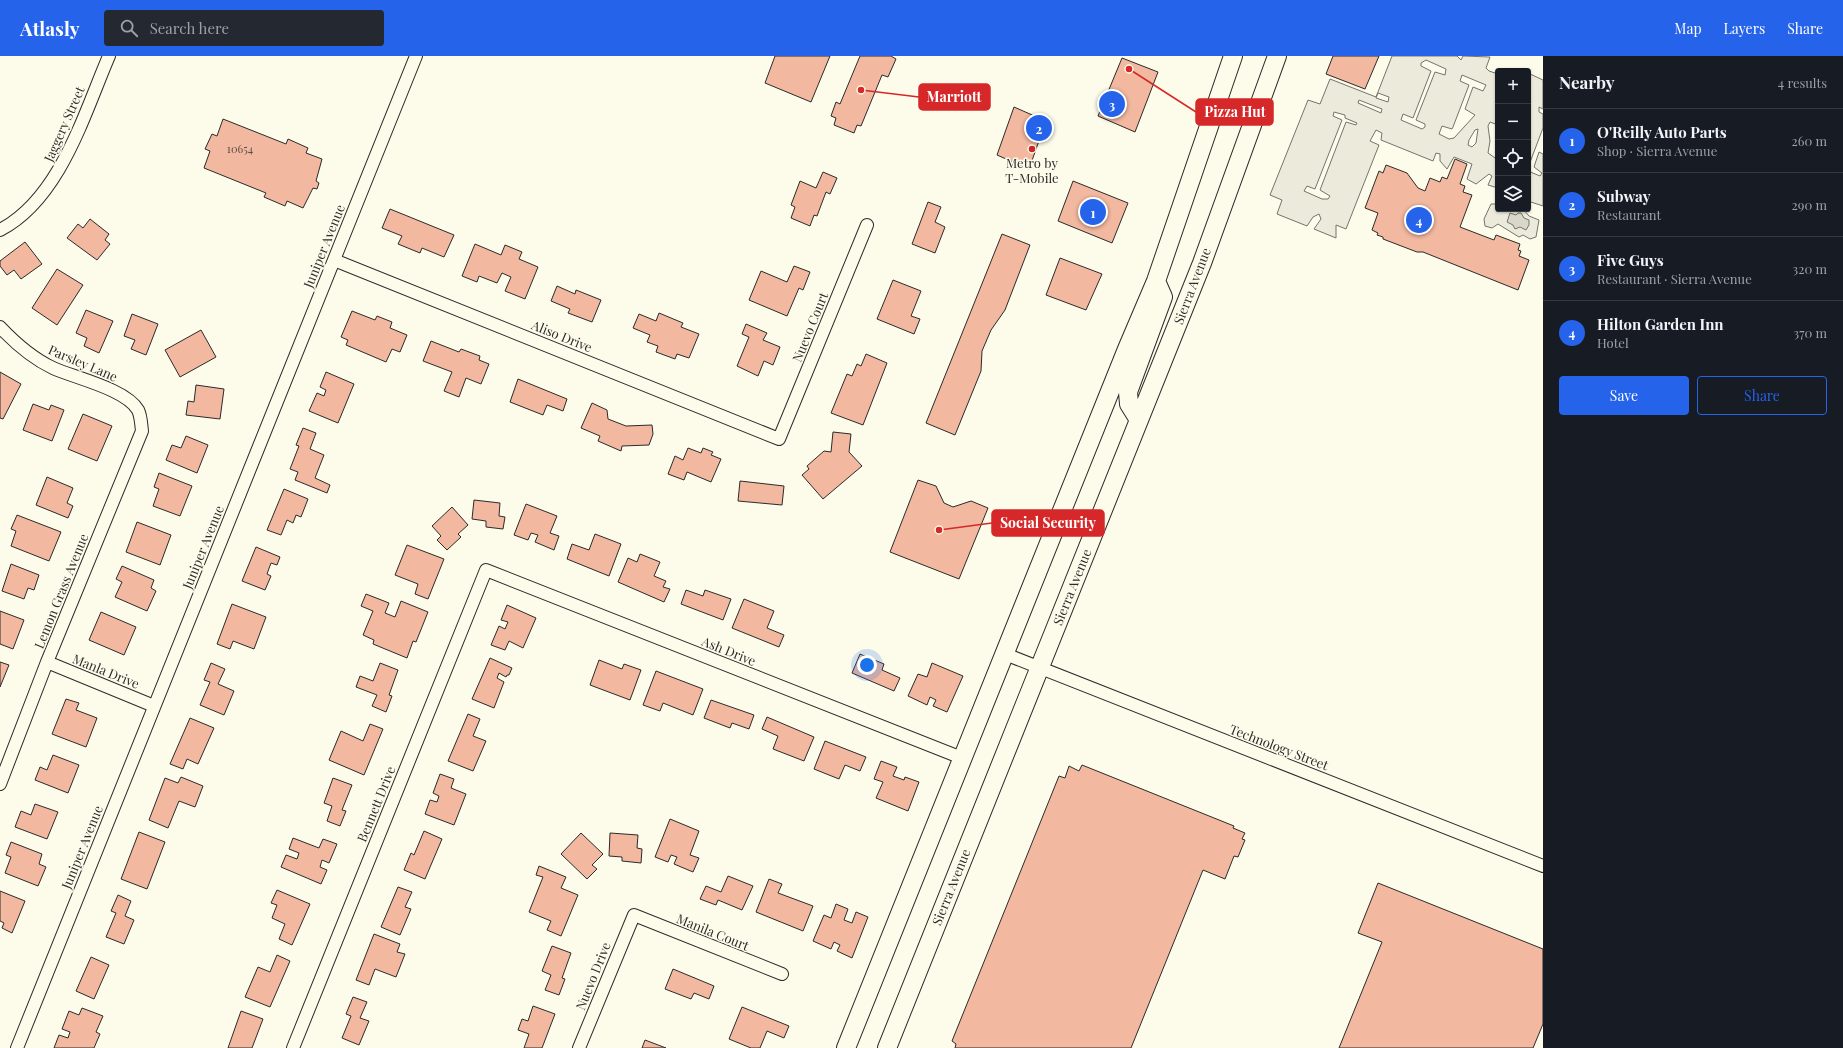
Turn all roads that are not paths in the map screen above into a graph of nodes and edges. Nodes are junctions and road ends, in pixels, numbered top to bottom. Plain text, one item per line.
1 (108, 56) edge
2 (416, 56) edge
3 (1233, 56) edge
4 (1277, 56) edge
5 (867, 225) dead end
6 (0, 230) edge
7 (334, 260) junction
8 (1156, 281) junction
9 (0, 327) edge
10 (138, 410) joint
11 (1139, 420) junction
12 (779, 439) joint
13 (486, 570) joint
14 (1005, 654) junction
15 (47, 662) junction
16 (1040, 667) junction
17 (154, 706) junction
18 (962, 758) junction
19 (0, 784) edge
20 (1543, 866) edge
21 (634, 916) joint
22 (782, 974) dead end
23 (17, 1048) edge
24 (293, 1048) edge
25 (579, 1048) edge
26 (846, 1048) edge
27 (887, 1048) edge

1 - 6 street, Jaggery Street
2 - 7 street, Juniper Avenue
3 - 8 main road
4 - 11 main road, Sierra Avenue
5 - 12 street, Nuevo Court
7 - 12 street, Aliso Drive
7 - 17 street, Juniper Avenue
8 - 11 main road
8 - 14 main road
9 - 10 street, Parsley Lane
10 - 15 street, Lemon Grass Avenue
11 - 16 main road, Sierra Avenue
13 - 18 street, Ash Drive
13 - 24 street, Bennett Drive
14 - 16 street, Technology Street
14 - 18 main road
15 - 17 street, Manla Drive
15 - 19 street, Lemon Grass Avenue
16 - 20 street, Technology Street
16 - 27 main road, Sierra Avenue
17 - 23 street, Juniper Avenue
18 - 26 main road
21 - 22 street, Manila Court
21 - 25 street, Nuevo Drive

